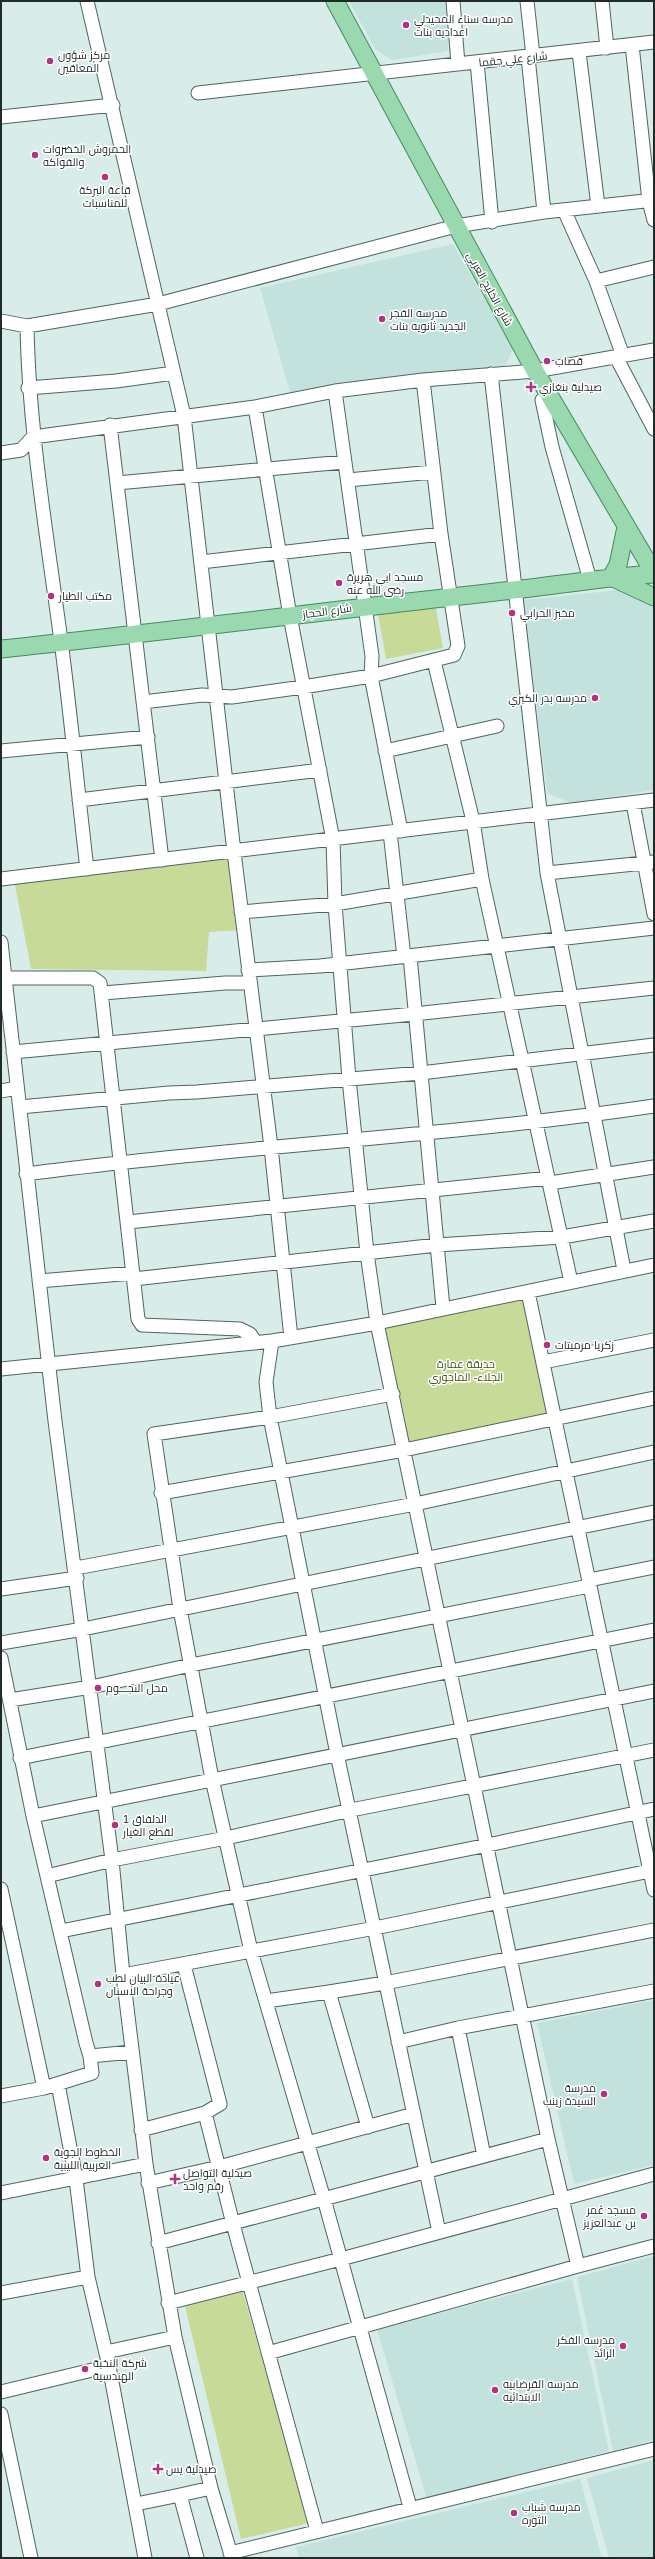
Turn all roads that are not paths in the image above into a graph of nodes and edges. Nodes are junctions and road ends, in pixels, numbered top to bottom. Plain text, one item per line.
1 (87, 1) edge
2 (335, 1) edge
3 (453, 1) edge
4 (527, 1) edge
5 (602, 1) edge
6 (654, 42) edge
7 (632, 45) junction
8 (607, 48) junction
9 (579, 52) junction
10 (530, 57) junction
11 (477, 62) junction
12 (458, 64) junction
13 (372, 72) junction
14 (198, 92) dead end
15 (113, 105) junction
16 (1, 117) edge
17 (652, 200) edge
18 (598, 206) junction
19 (564, 210) junction
20 (544, 212) junction
21 (654, 220) edge
22 (492, 222) junction
23 (456, 226) junction
24 (654, 267) edge
25 (596, 281) junction
26 (158, 304) junction
27 (1, 321) edge
28 (26, 326) junction
29 (654, 350) edge
30 (620, 357) junction
31 (536, 371) junction
32 (174, 373) junction
33 (491, 374) junction
34 (423, 380) junction
35 (28, 388) junction
36 (334, 391) junction
37 (542, 400) dead end
38 (255, 407) junction
39 (649, 410) edge
40 (184, 416) junction
41 (110, 426) junction
42 (654, 429) edge
43 (33, 437) junction
44 (1, 454) edge
45 (344, 462) junction
46 (266, 470) junction
47 (433, 472) junction
48 (192, 476) junction
49 (348, 480) junction
50 (117, 483) junction
51 (630, 533) junction
52 (441, 534) junction
53 (355, 543) junction
54 (654, 552) edge
55 (280, 553) junction
56 (201, 562) junction
57 (654, 573) edge
58 (611, 577) junction
59 (590, 580) junction
60 (514, 590) junction
61 (451, 596) junction
62 (654, 597) edge
63 (363, 606) junction
64 (290, 616) junction
65 (209, 626) junction
66 (135, 634) junction
67 (62, 643) junction
68 (1, 649) edge
69 (434, 661) junction
70 (371, 676) junction
71 (303, 687) junction
72 (218, 696) junction
73 (143, 702) junction
74 (497, 726) dead end
75 (452, 736) junction
76 (148, 738) junction
77 (73, 744) junction
78 (1, 750) edge
79 (385, 751) junction
80 (320, 770) junction
81 (226, 782) junction
82 (154, 792) junction
83 (79, 800) junction
84 (654, 800) edge
85 (633, 803) junction
86 (539, 812) junction
87 (473, 820) junction
88 (395, 832) junction
89 (333, 840) junction
90 (234, 852) junction
91 (162, 860) junction
92 (649, 862) edge
93 (87, 869) junction
94 (547, 873) junction
95 (1, 879) edge
96 (482, 879) junction
97 (397, 894) junction
98 (335, 904) junction
99 (241, 912) junction
100 (654, 914) edge
101 (654, 928) edge
102 (559, 937) junction
103 (1, 942) edge
104 (497, 944) junction
105 (407, 956) junction
106 (2, 959) edge
107 (341, 964) junction
108 (249, 976) junction
109 (5, 978) junction
110 (654, 988) edge
111 (103, 993) junction
112 (572, 998) junction
113 (510, 1004) junction
114 (414, 1014) junction
115 (346, 1021) junction
116 (255, 1030) junction
117 (106, 1045) junction
118 (654, 1045) edge
119 (13, 1052) junction
120 (583, 1054) junction
121 (523, 1061) junction
122 (421, 1073) junction
123 (349, 1079) junction
124 (262, 1086) junction
125 (17, 1088) junction
126 (1, 1091) edge
127 (113, 1098) junction
128 (654, 1106) edge
129 (20, 1107) junction
130 (595, 1115) junction
131 (536, 1122) junction
132 (426, 1132) junction
133 (355, 1140) junction
134 (271, 1147) junction
135 (121, 1161) junction
136 (654, 1167) edge
137 (26, 1174) junction
138 (607, 1175) junction
139 (549, 1180) junction
140 (430, 1190) junction
141 (362, 1198) junction
142 (276, 1207) junction
143 (654, 1221) edge
144 (128, 1222) junction
145 (618, 1226) junction
146 (562, 1237) junction
147 (437, 1245) junction
148 (367, 1253) junction
149 (282, 1262) junction
150 (654, 1265) edge
151 (624, 1270) junction
152 (133, 1276) junction
153 (39, 1281) junction
154 (571, 1282) junction
155 (528, 1292) junction
156 (443, 1308) junction
157 (377, 1322) junction
158 (291, 1338) junction
159 (654, 1340) edge
160 (272, 1341) junction
161 (256, 1343) junction
162 (543, 1362) junction
163 (48, 1364) junction
164 (1, 1369) edge
165 (393, 1394) junction
166 (654, 1398) edge
167 (270, 1417) junction
168 (555, 1419) junction
169 (404, 1450) junction
170 (654, 1452) edge
171 (282, 1472) junction
172 (566, 1472) junction
173 (161, 1493) junction
174 (415, 1504) junction
175 (654, 1512) edge
176 (292, 1527) junction
177 (579, 1528) junction
178 (170, 1551) junction
179 (427, 1560) junction
180 (654, 1568) edge
181 (76, 1573) junction
182 (589, 1583) junction
183 (303, 1584) junction
184 (1, 1589) edge
185 (180, 1609) junction
186 (439, 1617) junction
187 (83, 1629) junction
188 (654, 1630) edge
189 (316, 1641) junction
190 (602, 1641) junction
191 (1, 1643) edge
192 (1, 1658) edge
193 (191, 1664) junction
194 (452, 1670) junction
195 (91, 1687) junction
196 (654, 1691) edge
197 (327, 1697) junction
198 (615, 1699) junction
199 (10, 1700) junction
200 (202, 1723) junction
201 (464, 1729) junction
202 (97, 1743) junction
203 (654, 1750) edge
204 (337, 1754) junction
205 (626, 1755) junction
206 (20, 1758) junction
207 (212, 1778) junction
208 (473, 1785) junction
209 (105, 1800) junction
210 (654, 1809) edge
211 (351, 1810) junction
212 (637, 1812) junction
213 (33, 1816) junction
214 (226, 1838) junction
215 (488, 1845) junction
216 (112, 1860) junction
217 (362, 1870) junction
218 (652, 1871) edge
219 (47, 1876) junction
220 (1, 1889) edge
221 (654, 1890) edge
222 (238, 1895) junction
223 (499, 1901) junction
224 (117, 1920) junction
225 (375, 1928) junction
226 (654, 1930) edge
227 (61, 1931) junction
228 (251, 1951) junction
229 (510, 1958) junction
230 (184, 1965) junction
231 (123, 1975) junction
232 (385, 1983) junction
233 (654, 1991) edge
234 (329, 1992) junction
235 (266, 2001) junction
236 (524, 2015) junction
237 (458, 2028) junction
238 (398, 2042) junction
239 (132, 2052) junction
240 (90, 2056) junction
241 (58, 2084) junction
242 (44, 2088) junction
243 (1, 2096) edge
244 (205, 2113) junction
245 (414, 2114) junction
246 (368, 2127) junction
247 (141, 2130) junction
248 (548, 2139) junction
249 (306, 2144) junction
250 (484, 2156) junction
251 (146, 2164) junction
252 (219, 2167) junction
253 (426, 2171) junction
254 (654, 2174) edge
255 (76, 2179) junction
256 (148, 2183) junction
257 (1, 2193) edge
258 (324, 2199) junction
259 (562, 2199) junction
260 (233, 2224) junction
261 (439, 2232) junction
262 (158, 2243) junction
263 (654, 2246) edge
264 (341, 2259) junction
265 (578, 2266) junction
266 (88, 2277) junction
267 (249, 2281) junction
268 (1, 2293) edge
269 (168, 2303) junction
270 (358, 2326) junction
271 (175, 2337) junction
272 (106, 2352) junction
273 (268, 2353) junction
274 (109, 2366) junction
275 (1, 2392) edge
276 (1, 2414) edge
277 (654, 2449) edge
278 (212, 2488) junction
279 (180, 2495) junction
280 (136, 2504) junction
281 (410, 2507) junction
282 (317, 2531) junction
283 (231, 2555) edge
284 (31, 2558) edge
285 (145, 2558) edge
286 (197, 2558) edge

1 - 15 street
2 - 13 main road, شارع الخليج العربي
3 - 12 street
4 - 10 street
5 - 8 street
6 - 7 street, شارع علي جقما
7 - 8 street, شارع علي جقما
7 - 17 street
8 - 9 street, شارع علي جقما
9 - 10 street, شارع علي جقما
9 - 18 street
10 - 11 street, شارع علي جقما
10 - 20 street
11 - 12 street, شارع علي جقما
11 - 22 street
12 - 13 street, شارع علي جقما
13 - 14 street, شارع علي جقما
13 - 23 main road, شارع الخليج العربي
15 - 16 street
15 - 26 street
17 - 18 street
17 - 21 street
18 - 19 street
19 - 20 street
19 - 25 street
20 - 22 street
22 - 23 street
23 - 26 street
23 - 31 main road, شارع الخليج العربي
24 - 25 street
25 - 30 street
26 - 28 street
26 - 32 street
27 - 28 street
28 - 35 street
29 - 30 street
30 - 31 street
30 - 39 street
31 - 33 street
31 - 51 main road, شارع الخليج العربي
32 - 35 street
32 - 40 street
33 - 34 street
33 - 60 street
34 - 36 street
34 - 47 street
35 - 43 street
36 - 38 street
36 - 45 street
37 - 59 street
38 - 40 street
38 - 46 street
39 - 42 street
40 - 41 street
40 - 48 street
41 - 43 street
41 - 50 street
43 - 44 street
43 - 67 street
45 - 46 street
45 - 49 street
46 - 48 street
46 - 55 street
47 - 49 street
47 - 52 street
48 - 50 street
48 - 56 street
49 - 53 street
50 - 66 street
51 - 54 main road
51 - 57 main road, شارع الخليج العربي
51 - 58 main road
52 - 53 street
52 - 61 street
53 - 55 street
53 - 63 street
55 - 56 street
55 - 64 street
56 - 65 street
57 - 58 main road, شارع الحجاز
58 - 59 main road, شارع الحجاز
58 - 62 main road
59 - 60 main road, شارع الحجاز
60 - 61 main road, شارع الحجاز
60 - 86 street
61 - 63 main road, شارع الحجاز
61 - 69 street
63 - 64 main road, شارع الحجاز
63 - 70 street
64 - 65 main road, شارع الحجاز
64 - 71 street
65 - 66 main road, شارع الحجاز
65 - 72 street
66 - 67 main road, شارع الحجاز
66 - 73 street
67 - 68 main road, شارع الحجاز
67 - 77 street
69 - 70 street
69 - 75 street
70 - 71 street
70 - 79 street
71 - 72 street
71 - 80 street
72 - 73 street
72 - 81 street
73 - 76 street
74 - 75 street
75 - 79 street
75 - 87 street
76 - 77 street
76 - 82 street
77 - 78 street
77 - 83 street
79 - 88 street
80 - 81 street
80 - 89 street
81 - 82 street
81 - 90 street
82 - 83 street
82 - 91 street
83 - 93 street
84 - 85 street
85 - 86 street
85 - 92 street
86 - 87 street
86 - 94 street
87 - 88 street
87 - 96 street
88 - 89 street
88 - 97 street
89 - 90 street
89 - 98 street
90 - 91 street
90 - 99 street
91 - 93 street
92 - 94 street
92 - 100 street
93 - 95 street
94 - 102 street
96 - 97 street
96 - 104 street
97 - 98 street
97 - 105 street
98 - 99 street
98 - 107 street
99 - 108 street
101 - 102 street
102 - 104 street
102 - 112 street
103 - 106 street
104 - 105 street
104 - 113 street
105 - 107 street
105 - 114 street
106 - 109 street
107 - 108 street
107 - 115 street
108 - 111 street
108 - 116 street
109 - 111 street
109 - 119 street
110 - 112 street
111 - 117 street
112 - 113 street
112 - 120 street
113 - 114 street
113 - 121 street
114 - 115 street
114 - 122 street
115 - 116 street
115 - 123 street
116 - 117 street
116 - 124 street
117 - 119 street
117 - 127 street
118 - 120 street
119 - 125 street
120 - 121 street
120 - 130 street
121 - 122 street
121 - 131 street
122 - 123 street
122 - 132 street
123 - 124 street
123 - 133 street
124 - 127 street
124 - 134 street
125 - 126 street
125 - 129 street
127 - 129 street
127 - 135 street
128 - 130 street
129 - 137 street
130 - 131 street
130 - 138 street
131 - 132 street
131 - 139 street
132 - 133 street
132 - 140 street
133 - 134 street
133 - 141 street
134 - 135 street
134 - 142 street
135 - 137 street
135 - 144 street
136 - 138 street
137 - 153 street
138 - 139 street
138 - 145 street
139 - 140 street
139 - 146 street
140 - 141 street
140 - 147 street
141 - 142 street
141 - 148 street
142 - 144 street
142 - 149 street
143 - 145 street
144 - 152 street
145 - 146 street
145 - 151 street
146 - 147 street
146 - 154 street
147 - 148 street
147 - 156 street
148 - 149 street
148 - 157 street
149 - 152 street
149 - 158 street
150 - 151 street
151 - 154 street
152 - 153 street
152 - 161 street
153 - 163 street
154 - 155 street
155 - 156 street
155 - 162 street
156 - 157 street
157 - 158 street
157 - 165 street
158 - 160 street
159 - 162 street
160 - 161 street
160 - 167 street
161 - 163 street
162 - 168 street
163 - 164 street
163 - 181 street
165 - 167 street
165 - 169 street
166 - 168 street
167 - 171 street
167 - 173 street
168 - 169 street
168 - 172 street
169 - 171 street
169 - 174 street
170 - 172 street
171 - 173 street
171 - 176 street
172 - 174 street
172 - 177 street
173 - 178 street
174 - 176 street
174 - 179 street
175 - 177 street
176 - 178 street
176 - 183 street
177 - 179 street
177 - 182 street
178 - 181 street
178 - 185 street
179 - 183 street
179 - 186 street
180 - 182 street
181 - 184 street
181 - 187 street
182 - 186 street
182 - 190 street
183 - 185 street
183 - 189 street
185 - 187 street
185 - 193 street
186 - 189 street
186 - 194 street
187 - 191 street
187 - 195 street
188 - 190 street
189 - 193 street
189 - 197 street
190 - 194 street
190 - 198 street
192 - 199 street
193 - 195 street
193 - 200 street
194 - 197 street
194 - 201 street
195 - 199 street
195 - 202 street
196 - 198 street
197 - 200 street
197 - 204 street
198 - 201 street
198 - 205 street
199 - 206 street
200 - 202 street
200 - 207 street
201 - 204 street
201 - 208 street
202 - 206 street
202 - 209 street
203 - 205 street
204 - 207 street
204 - 211 street
205 - 208 street
205 - 212 street
206 - 213 street
207 - 209 street
207 - 214 street
208 - 211 street
208 - 215 street
209 - 213 street
209 - 216 street
210 - 212 street
211 - 214 street
211 - 217 street
212 - 215 street
212 - 218 street
213 - 219 street
214 - 216 street
214 - 222 street
215 - 217 street
215 - 223 street
216 - 219 street
216 - 224 street
217 - 222 street
217 - 225 street
218 - 221 street
218 - 223 street
219 - 227 street
220 - 242 street
222 - 224 street
222 - 228 street
223 - 225 street
223 - 229 street
224 - 227 street
224 - 231 street
225 - 228 street
225 - 232 street
226 - 229 street
227 - 240 street
228 - 230 street
228 - 235 street
229 - 232 street
229 - 236 street
230 - 231 street
230 - 244 street
231 - 239 street
232 - 234 street
232 - 238 street
233 - 236 street
234 - 235 street
234 - 246 street
235 - 249 street
236 - 237 street
236 - 248 street
237 - 238 street
237 - 250 street
238 - 245 street
239 - 240 street
239 - 247 street
240 - 241 street
241 - 242 street
241 - 255 street
242 - 243 street
244 - 247 street
244 - 252 street
245 - 246 street
245 - 253 street
246 - 249 street
247 - 251 street
248 - 250 street
248 - 259 street
249 - 252 street
249 - 258 street
250 - 253 street
251 - 255 street
251 - 256 street
252 - 256 street
252 - 260 street
253 - 258 street
253 - 261 street
254 - 259 street
255 - 257 street
255 - 266 street
256 - 262 street
258 - 260 street
258 - 264 street
259 - 261 street
259 - 265 street
260 - 262 street
260 - 267 street
261 - 264 street
262 - 269 street
263 - 265 street
264 - 267 street
264 - 270 street
265 - 270 street
266 - 268 street
266 - 272 street
267 - 269 street
267 - 273 street
269 - 271 street
270 - 273 street
270 - 281 street
271 - 272 street
271 - 278 street
272 - 274 street
273 - 282 street
274 - 275 street
274 - 280 street
276 - 284 street
277 - 281 street
278 - 279 street
278 - 283 street
279 - 280 street
279 - 286 street
280 - 285 street
281 - 282 street
282 - 283 street

